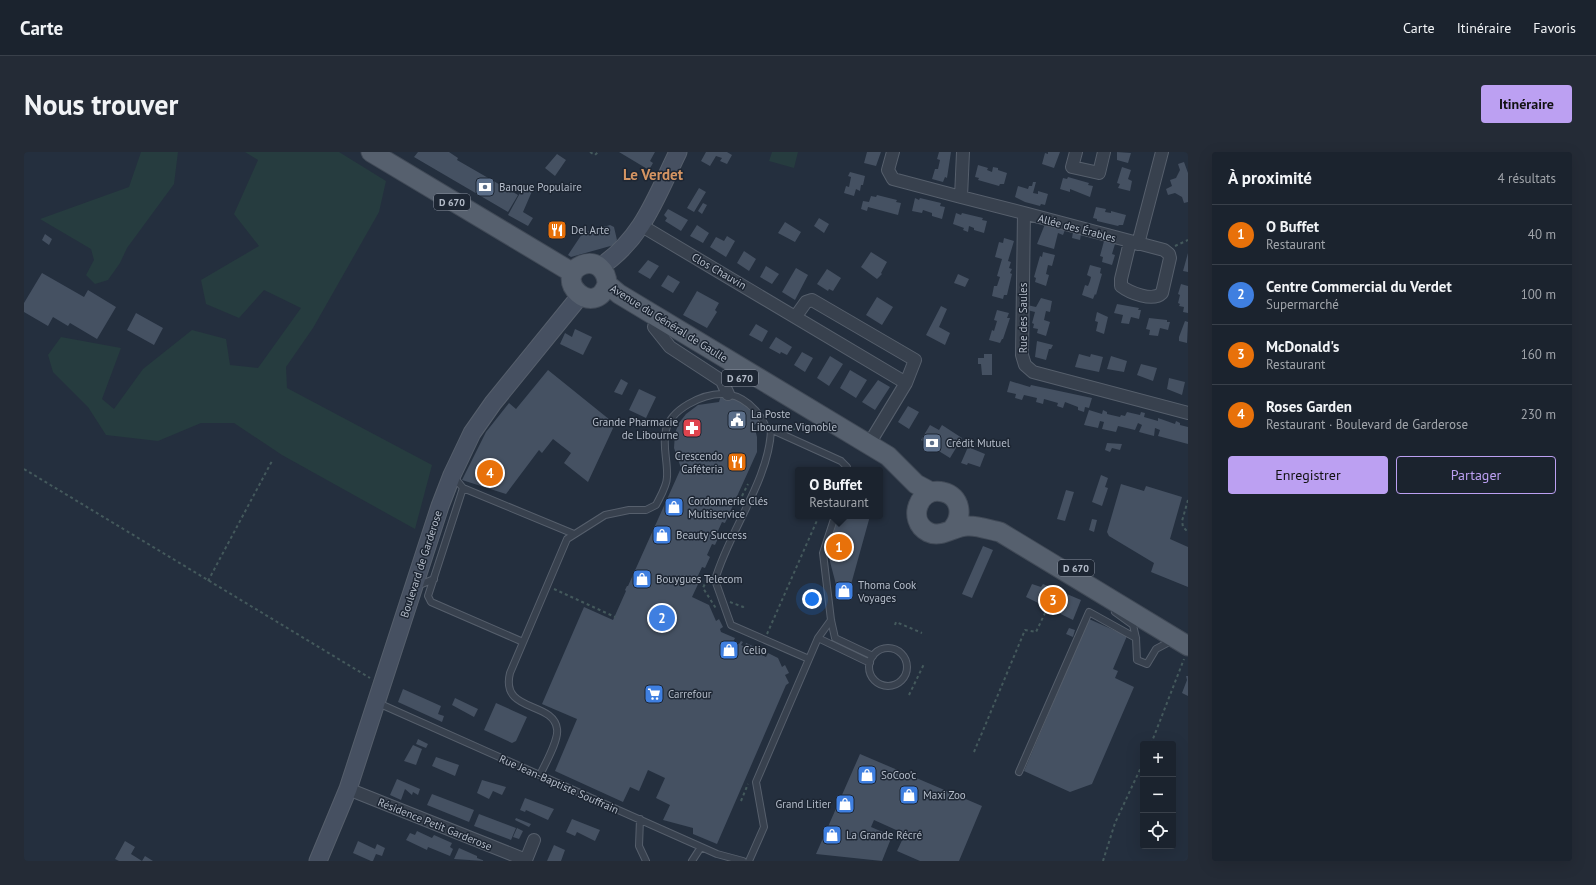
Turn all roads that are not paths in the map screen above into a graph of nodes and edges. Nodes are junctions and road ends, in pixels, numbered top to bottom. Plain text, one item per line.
1 (371, 152) edge
2 (678, 152) edge
3 (893, 152) edge
4 (963, 152) edge
5 (1076, 152) edge
6 (1104, 152) edge
7 (1162, 152) edge
8 (961, 197) junction
9 (1024, 213) junction
10 (642, 226) junction
11 (1134, 243) junction
12 (573, 273) junction
13 (596, 285) junction
14 (796, 316) junction
15 (654, 327) junction
16 (906, 383) junction
17 (728, 394) junction
18 (1188, 413) edge
19 (771, 430) junction
20 (869, 444) junction
21 (847, 467) edge
22 (452, 475) junction
23 (463, 488) junction
24 (924, 499) junction
25 (960, 510) junction
26 (833, 519) edge
27 (953, 528) junction
28 (574, 534) junction
29 (434, 579) junction
30 (414, 588) junction
31 (1097, 592) junction
32 (831, 620) junction
33 (818, 638) junction
34 (1136, 638) junction
35 (523, 642) junction
36 (1184, 644) edge
37 (843, 647) junction
38 (873, 656) junction
39 (809, 659) junction
40 (870, 663) junction
41 (377, 702) junction
42 (1019, 772) dead end
43 (540, 775) junction
44 (348, 789) junction
45 (640, 820) junction
46 (534, 840) dead end
47 (701, 847) junction
48 (318, 861) edge
49 (646, 861) edge
50 (692, 861) edge
51 (743, 861) edge
52 (749, 861) edge

1 - 12 main road, D 670
2 - 10 main road, Boulevard de Garderose
3 - 8 street
4 - 8 street
5 - 6 street
7 - 11 street
8 - 9 street
9 - 11 street, Allée des Érables
9 - 18 street, Rue des Saules
10 - 13 main road, Boulevard de Garderose
10 - 14 street, Clos Chauvin
11 - 11 street, Allée des Érables
12 - 13 main road, Avenue du Général de Gaulle
12 - 13 main road, Avenue du Général de Gaulle
13 - 15 main road, Avenue du Général de Gaulle / D 670
13 - 20 main road, Avenue du Général de Gaulle / D 670
13 - 22 main road, Boulevard de Garderose
14 - 16 street, Clos Chauvin
14 - 16 street
15 - 17 street
15 - 24 main road, Avenue du Général de Gaulle / D 670
16 - 20 street
17 - 19 lane
17 - 28 lane
19 - 21 lane
19 - 39 lane
20 - 24 main road, Avenue du Général de Gaulle / D 670
22 - 23 lane
22 - 30 main road, Boulevard de Garderose
23 - 28 lane
23 - 29 lane
24 - 25 main road, Avenue du Général de Gaulle
24 - 27 main road, Avenue du Général de Gaulle
25 - 27 main road
25 - 36 main road, D 670
26 - 32 lane
27 - 31 main road, Avenue du Général de Gaulle / D 670
28 - 35 lane
29 - 30 lane
29 - 35 lane
30 - 41 main road, Boulevard de Garderose
31 - 34 lane
31 - 36 main road, Avenue du Général de Gaulle / D 670
32 - 33 lane
32 - 37 lane
33 - 37 lane
33 - 39 lane
34 - 36 lane
34 - 42 lane
35 - 43 lane
37 - 38 lane
37 - 40 lane
38 - 40 lane
38 - 40 lane
39 - 52 lane
41 - 43 lane, Rue Jean-Baptiste Souffrain
41 - 44 main road, Boulevard de Garderose
43 - 45 lane, Rue Jean-Baptiste Souffrain
44 - 46 street, Résidence Petit Garderose
44 - 48 main road, Boulevard de Garderose
45 - 47 lane, Rue Jean-Baptiste Souffrain
45 - 49 lane
47 - 50 lane
47 - 51 lane, Rue Jean-Baptiste Souffrain

